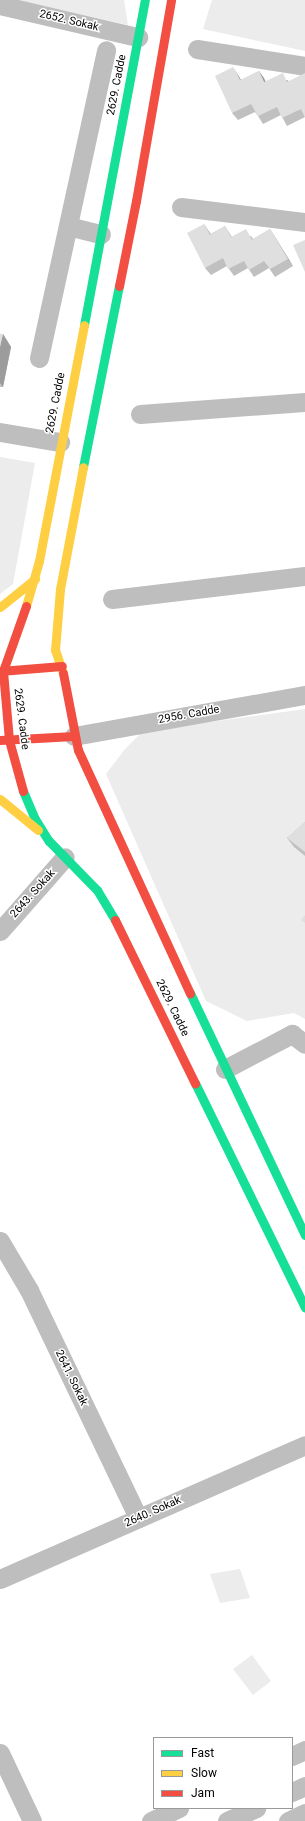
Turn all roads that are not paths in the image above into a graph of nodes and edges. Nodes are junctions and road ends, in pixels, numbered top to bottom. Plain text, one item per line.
1 (145, 0) edge
2 (172, 0) edge
3 (0, 5) edge
4 (138, 37) junction
5 (197, 49) dead end
6 (106, 50) dead end
7 (305, 66) edge
8 (181, 207) dead end
9 (305, 222) edge
10 (68, 226) junction
11 (101, 234) junction
12 (39, 358) dead end
13 (305, 402) edge
14 (140, 414) dead end
15 (0, 432) edge
16 (60, 442) junction
17 (305, 576) edge
18 (35, 579) junction
19 (112, 599) dead end
20 (0, 607) edge
21 (62, 666) junction
22 (2, 671) edge
23 (305, 695) edge
24 (74, 736) junction
25 (5, 740) edge
26 (0, 800) edge
27 (44, 834) junction
28 (65, 857) junction
29 (0, 931) edge
30 (298, 1039) edge
31 (225, 1068) junction
32 (305, 1235) edge
33 (0, 1241) edge
34 (305, 1308) edge
35 (305, 1445) edge
36 (138, 1518) junction
37 (0, 1579) edge
38 (305, 1750) edge
39 (0, 1753) edge
40 (293, 1756) edge
41 (305, 1786) edge
42 (293, 1792) edge
43 (177, 1809) edge
44 (254, 1809) edge
45 (305, 1813) edge
46 (32, 1821) edge
47 (151, 1821) edge
48 (227, 1821) edge
49 (288, 1821) edge

1 - 4 main road, 2629. Cadde
2 - 21 main road, 2629. Cadde
3 - 4 street, 2652. Sokak
4 - 11 main road, 2629. Cadde
5 - 7 street
6 - 10 street
8 - 9 street
10 - 11 street
10 - 12 street
11 - 16 main road, 2629. Cadde
13 - 14 street
15 - 16 street
16 - 18 main road, 2629. Cadde
17 - 19 street
18 - 20 main road
18 - 22 main road, 2629. Cadde
21 - 22 main road
21 - 24 main road, 2629. Cadde
22 - 25 main road, 2629. Cadde
23 - 24 street, 2956. Cadde
24 - 25 main road
24 - 31 main road, 2629. Cadde
25 - 27 main road, 2629. Cadde
26 - 27 main road
27 - 28 main road, 2629. Cadde
28 - 29 street, 2643. Sokak
28 - 34 main road, 2629. Cadde
30 - 31 street
31 - 32 main road, 2629. Cadde
33 - 36 street, 2641. Sokak
35 - 36 street, 2640. Sokak
36 - 37 street, 2640. Sokak
38 - 40 street
39 - 46 street
41 - 42 street
43 - 47 street
44 - 48 street
45 - 49 street

